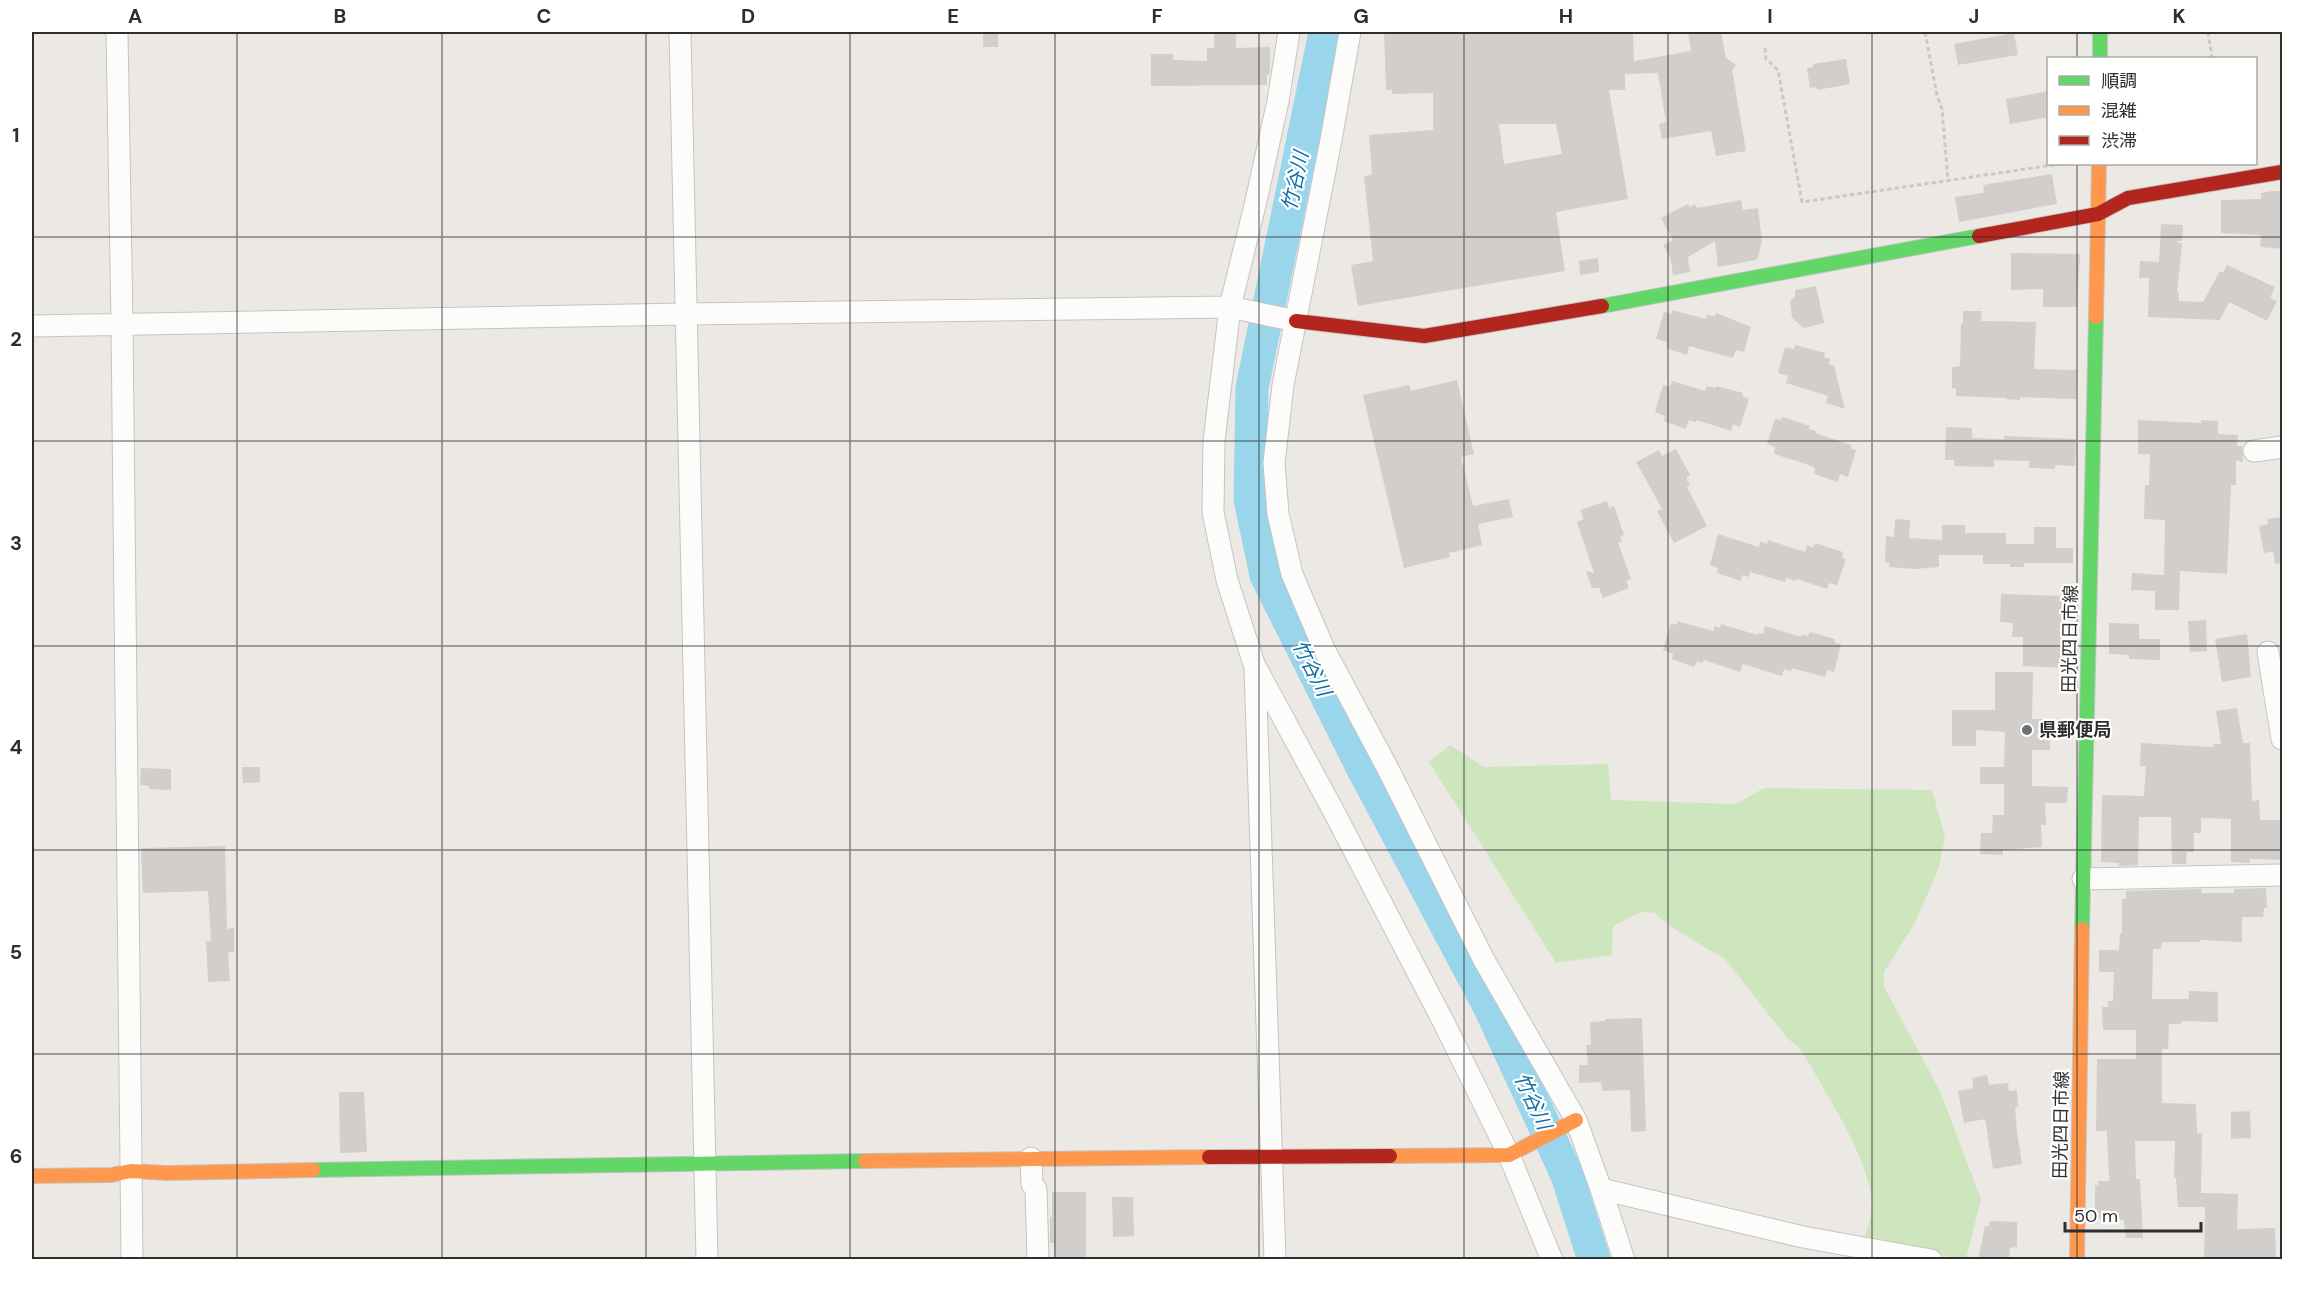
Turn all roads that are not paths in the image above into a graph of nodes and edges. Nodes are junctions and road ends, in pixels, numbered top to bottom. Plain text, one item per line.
1 (117, 32) edge
2 (680, 32) edge
3 (1289, 32) edge
4 (1350, 32) edge
5 (2100, 32) edge
6 (2100, 57) edge
7 (2099, 165) edge
8 (2283, 172) edge
9 (2098, 214) junction
10 (1236, 308) junction
11 (685, 314) junction
12 (1291, 320) junction
13 (122, 324) junction
14 (32, 326) edge
15 (2283, 447) edge
16 (2253, 451) dead end
17 (2268, 651) dead end
18 (1254, 664) junction
19 (2283, 739) edge
20 (2283, 875) edge
21 (2083, 879) junction
22 (1571, 1123) junction
23 (1273, 1155) junction
24 (1509, 1155) junction
25 (1031, 1158) junction
26 (705, 1163) junction
27 (130, 1171) junction
28 (32, 1176) edge
29 (1601, 1189) junction
30 (132, 1260) edge
31 (707, 1260) edge
32 (1038, 1260) edge
33 (1275, 1260) edge
34 (1552, 1260) edge
35 (1624, 1260) edge
36 (1931, 1260) edge
37 (2077, 1260) edge

1 - 13 street
2 - 11 street
3 - 10 street
4 - 12 street
5 - 6 street
7 - 9 street, 田光四日市線
8 - 9 street
9 - 12 street
9 - 21 street, 田光四日市線
10 - 11 street
10 - 12 street
10 - 18 street
11 - 13 street
11 - 26 street
12 - 22 street
13 - 14 street
13 - 27 street
15 - 16 street
17 - 19 street
18 - 23 street
18 - 24 street
20 - 21 street
21 - 37 street, 田光四日市線
22 - 24 street
22 - 29 street
23 - 24 street
23 - 25 street
23 - 33 street
24 - 34 street
25 - 26 street
25 - 32 street
26 - 27 street
26 - 31 street
27 - 28 street
27 - 30 street
29 - 35 street
29 - 36 street

